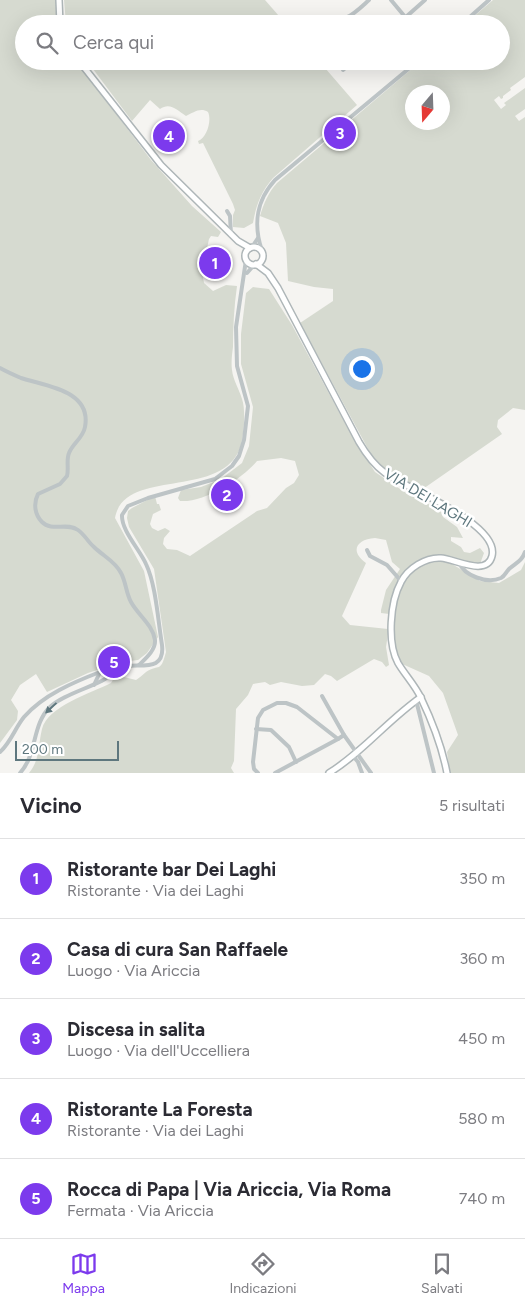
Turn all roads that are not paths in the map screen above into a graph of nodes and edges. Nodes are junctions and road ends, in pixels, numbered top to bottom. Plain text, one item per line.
1 (59, 0) edge
2 (369, 0) edge
3 (391, 0) edge
4 (425, 0) edge
5 (489, 0) edge
6 (60, 15) edge
7 (351, 15) edge
8 (403, 15) edge
9 (408, 15) edge
10 (472, 15) edge
11 (86, 70) edge
12 (407, 70) edge
13 (228, 211) dead end
14 (231, 235) junction
15 (258, 238) junction
16 (238, 241) junction
17 (251, 247) junction
18 (262, 253) junction
19 (246, 258) junction
20 (255, 264) junction
21 (268, 273) junction
22 (245, 275) junction
23 (0, 368) edge
24 (367, 550) dead end
25 (525, 552) edge
26 (459, 562) junction
27 (401, 580) junction
28 (138, 666) junction
29 (112, 668) junction
30 (100, 672) junction
31 (87, 678) junction
32 (94, 685) junction
33 (322, 696) dead end
34 (419, 699) junction
35 (256, 729) junction
36 (344, 735) junction
37 (338, 739) junction
38 (0, 752) edge
39 (355, 754) junction
40 (296, 762) junction
41 (20, 773) edge
42 (258, 773) edge
43 (275, 773) edge
44 (329, 773) edge
45 (362, 773) edge
46 (371, 773) edge
47 (434, 773) edge
48 (446, 773) edge

1 - 6 main road
2 - 7 street
3 - 8 street
4 - 9 street
5 - 10 street
11 - 14 main road
12 - 15 street
13 - 14 street
14 - 16 main road
15 - 17 street
15 - 18 street
16 - 17 main road
16 - 19 main road
17 - 18 main road
17 - 19 main road
18 - 20 main road
18 - 21 main road, VIA DEI LAGHI
19 - 20 main road
19 - 22 street
20 - 21 main road, VIA DEI LAGHI
20 - 22 street
21 - 26 main road, VIA DEI LAGHI
22 - 28 street
23 - 28 street
24 - 27 street
25 - 26 street
26 - 27 main road, VIA DEI LAGHI
27 - 34 main road
28 - 29 street
29 - 30 street
29 - 32 street
30 - 31 street
30 - 32 street
31 - 32 street
31 - 38 street
32 -> 41 street
33 - 36 street
34 - 39 main road
34 - 47 street
34 - 48 main road
35 - 37 street
35 - 40 street
35 - 42 street
36 - 37 street
36 - 39 street
37 - 40 street
39 - 44 main road
39 - 45 street
39 - 46 street
40 - 43 street

